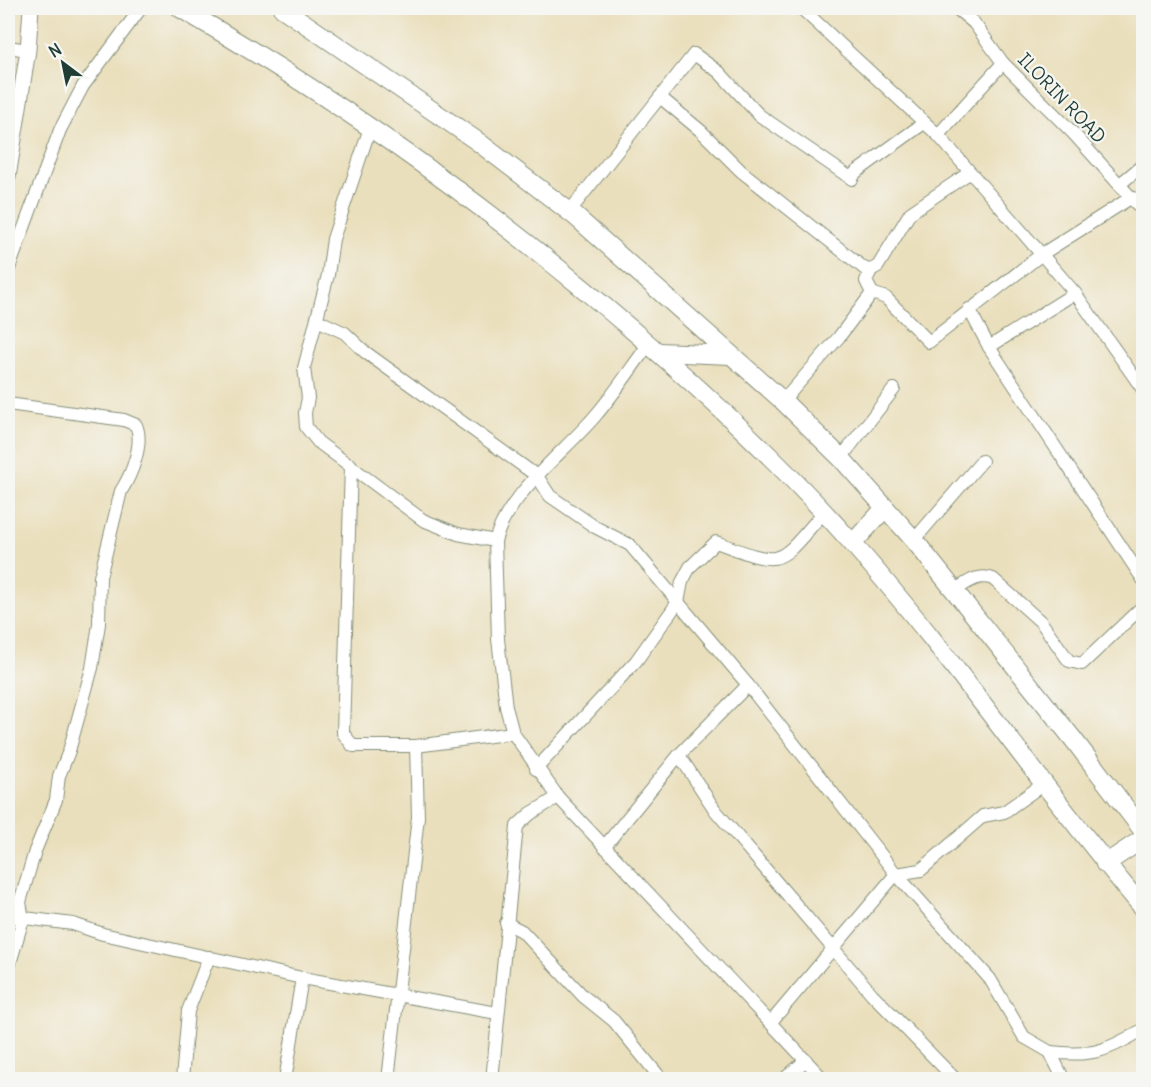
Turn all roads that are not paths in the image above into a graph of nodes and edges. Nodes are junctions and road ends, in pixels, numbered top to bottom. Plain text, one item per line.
1 (31, 8) edge
2 (141, 8) edge
3 (180, 8) edge
4 (282, 8) edge
5 (801, 8) edge
6 (956, 8) edge
7 (8, 47) edge
8 (28, 50) junction
9 (1003, 63) junction
10 (660, 97) junction
11 (924, 123) junction
12 (370, 128) junction
13 (938, 135) junction
14 (1143, 164) edge
15 (969, 173) junction
16 (8, 177) edge
17 (1120, 184) junction
18 (1132, 197) junction
19 (569, 212) junction
20 (1143, 212) edge
21 (1042, 254) junction
22 (871, 270) junction
23 (8, 271) edge
24 (872, 292) junction
25 (1075, 292) junction
26 (969, 309) junction
27 (317, 320) junction
28 (989, 347) junction
29 (654, 348) junction
30 (731, 355) junction
31 (894, 389) dead end
32 (1143, 391) edge
33 (783, 401) junction
34 (8, 404) edge
35 (841, 458) junction
36 (981, 461) dead end
37 (351, 465) junction
38 (537, 476) junction
39 (885, 508) junction
40 (824, 512) junction
41 (914, 540) junction
42 (495, 541) junction
43 (853, 543) junction
44 (1143, 581) edge
45 (955, 590) junction
46 (678, 602) junction
47 (1143, 605) edge
48 (748, 685) junction
49 (513, 733) junction
50 (416, 746) junction
51 (679, 755) junction
52 (536, 769) junction
53 (1045, 783) junction
54 (558, 797) junction
55 (1143, 832) edge
56 (1143, 838) edge
57 (604, 847) junction
58 (1105, 864) junction
59 (896, 874) junction
60 (1143, 909) edge
61 (8, 916) edge
62 (23, 919) junction
63 (506, 923) junction
64 (833, 948) junction
65 (209, 957) junction
66 (8, 970) edge
67 (302, 978) junction
68 (396, 996) junction
69 (498, 1013) junction
70 (771, 1022) junction
71 (1143, 1029) edge
72 (1050, 1052) junction
73 (806, 1060) junction
74 (182, 1080) edge
75 (285, 1080) edge
76 (388, 1080) edge
77 (492, 1080) edge
78 (662, 1080) edge
79 (783, 1080) edge
80 (824, 1080) edge
81 (956, 1080) edge
82 (1064, 1080) edge

1 - 8 main road
2 - 23 street
3 - 12 highway
4 - 19 highway
5 - 11 street
6 - 9 street, ILORIN ROAD
7 - 8 street
8 - 16 main road
9 - 13 street
9 - 17 street, ILORIN ROAD
10 - 11 street
10 - 19 street
10 - 22 street
11 - 13 street
12 - 27 street
12 - 29 highway
13 - 15 street
14 - 17 street
15 - 21 street
15 - 22 street
17 - 18 street, ILORIN ROAD
18 - 20 street, ILORIN ROAD
18 - 21 street
19 - 30 highway
21 - 25 street
21 - 26 street
22 - 24 street
24 - 26 street
24 - 33 street
25 - 28 street
25 - 32 street
26 - 28 street
27 - 37 street
27 - 38 street
28 - 44 street
29 - 30 highway
29 - 38 street
29 - 40 highway
30 - 33 highway
31 - 35 street
33 - 35 highway
34 - 62 street
35 - 39 highway
36 - 41 street
37 - 42 street
37 - 50 street
38 - 42 street
38 - 46 street
39 - 41 highway
39 - 43 highway
40 - 43 highway
40 - 46 street
41 - 45 highway
42 - 49 street
43 - 53 highway
45 - 47 street
45 - 55 highway
46 - 48 street
46 - 52 street
48 - 51 street
48 - 59 street
49 - 50 street
49 - 52 street
50 - 68 street
51 - 57 street
51 - 64 street
52 - 54 street
53 - 58 highway
53 - 59 street
54 - 57 street
54 - 63 street
56 - 58 highway
57 - 70 street
58 - 60 highway
59 - 64 street
59 - 72 street
61 - 62 street
62 - 65 street
62 - 66 street
63 - 69 street
63 - 78 street
64 - 70 street
64 - 81 street
65 - 67 street
65 - 74 street
67 - 68 street
67 - 75 street
68 - 69 street
68 - 76 street
69 - 77 street
70 - 73 street
71 - 72 street
72 - 82 street
73 - 79 street
73 - 80 street

